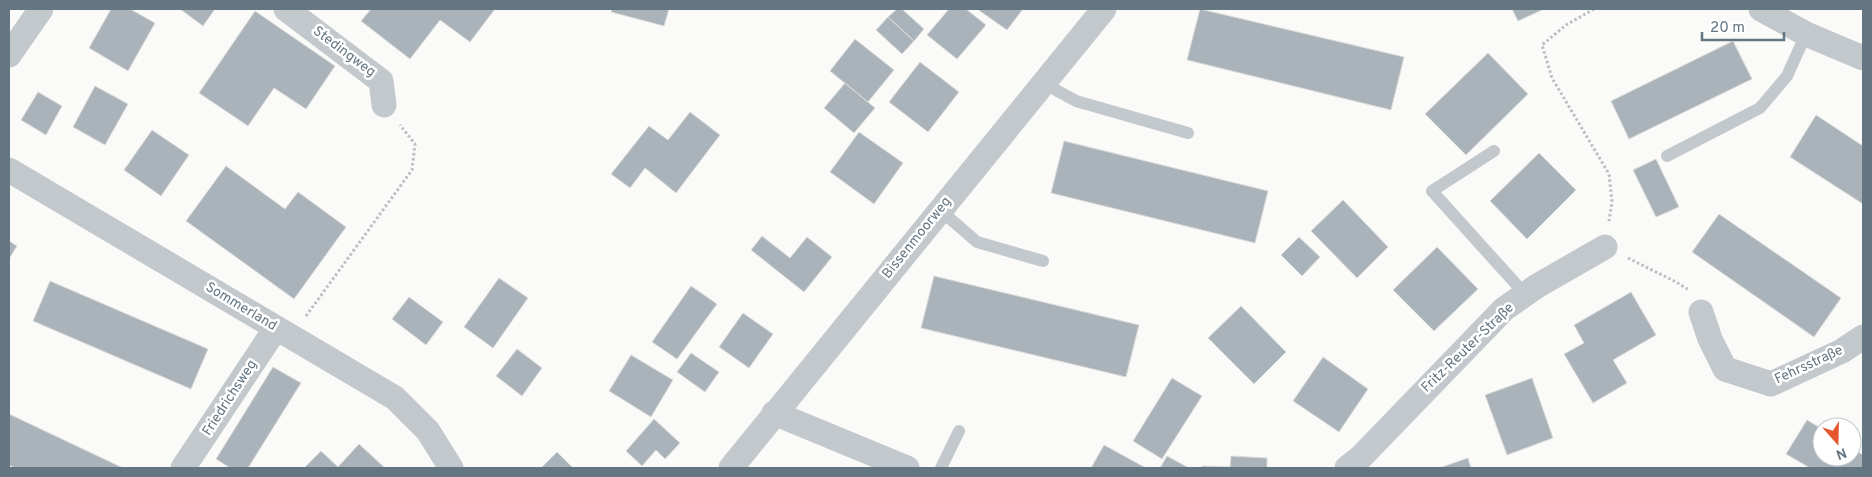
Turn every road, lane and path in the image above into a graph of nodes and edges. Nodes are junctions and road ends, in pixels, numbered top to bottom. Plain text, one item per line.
1 (41, 9) edge
2 (286, 9) edge
3 (1104, 9) edge
4 (1594, 9) edge
5 (1761, 9) edge
6 (1806, 34) junction
7 (9, 55) edge
8 (1863, 58) edge
9 (1043, 84) junction
10 (384, 105) joint
11 (1188, 133) dead end
12 (1494, 151) dead end
13 (1668, 156) dead end
14 (9, 170) edge
15 (940, 210) junction
16 (1605, 247) junction
17 (1043, 261) dead end
18 (1525, 294) junction
19 (1697, 302) joint
20 (284, 332) junction
21 (1863, 337) edge
22 (774, 412) junction
23 (959, 431) dead end
24 (184, 468) edge
25 (451, 468) edge
26 (731, 468) edge
27 (907, 468) edge
28 (942, 468) edge
29 (1347, 468) edge

1 - 7 street
2 - 10 street, Stedingweg
3 - 9 street, Bissenmoorweg
4 - 16 path
5 - 6 street
6 - 8 street
6 - 13 lane
9 - 11 lane
9 - 15 street, Bissenmoorweg
10 - 20 path
12 - 18 lane
14 - 20 street, Sommerland
15 - 17 lane
15 - 22 street, Bissenmoorweg
16 - 18 street, Fritz-Reuter-Straße
16 - 19 path
18 - 29 street, Fritz-Reuter-Straße
19 - 21 street, Fehrsstraße
20 - 24 street, Friedrichsweg
20 - 25 street, Sommerland
22 - 26 street, Bissenmoorweg
22 - 27 street
23 - 28 lane

